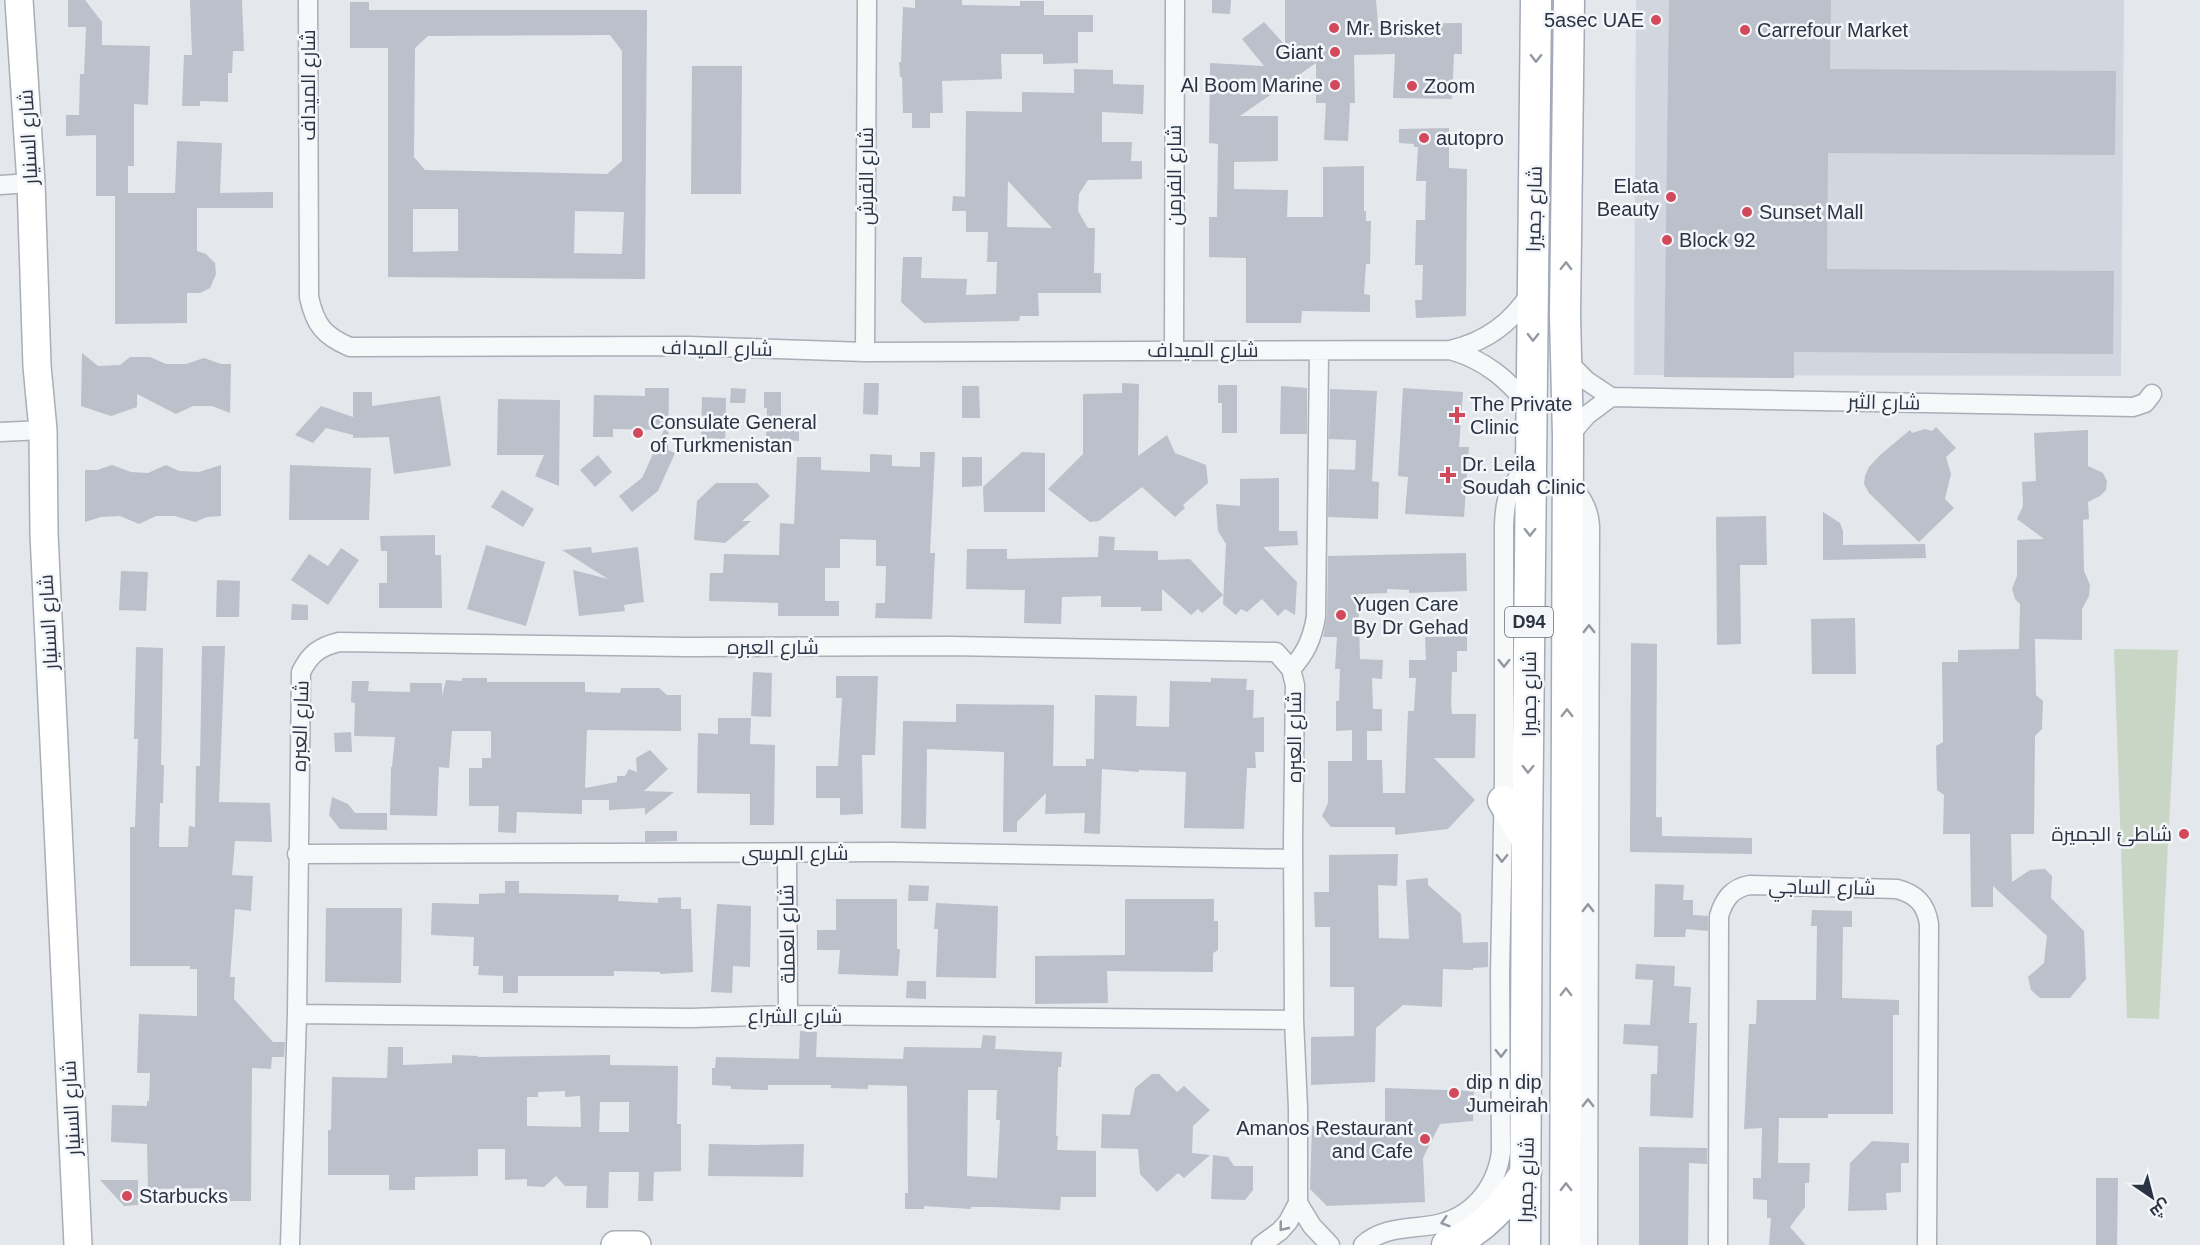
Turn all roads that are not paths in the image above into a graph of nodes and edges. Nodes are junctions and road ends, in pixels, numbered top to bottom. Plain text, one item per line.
1 (19, 0) edge
2 (308, 0) edge
3 (867, 0) edge
4 (1175, 0) edge
5 (1536, 0) edge
6 (1569, 0) edge
7 (31, 183) junction
8 (0, 185) edge
9 (1534, 288) junction
10 (1174, 349) junction
11 (1450, 350) junction
12 (1319, 351) junction
13 (865, 352) junction
14 (1567, 361) junction
15 (2152, 394) dead end
16 (1611, 397) junction
17 (1532, 409) junction
18 (43, 430) junction
19 (0, 432) edge
20 (1569, 437) junction
21 (1531, 467) junction
22 (1568, 479) junction
23 (1291, 669) junction
24 (1503, 801) junction
25 (1527, 840) junction
26 (787, 853) junction
27 (297, 854) junction
28 (1293, 859) junction
29 (297, 1014) junction
30 (788, 1015) junction
31 (1294, 1020) junction
32 (1527, 1060) junction
33 (1526, 1172) junction
34 (1298, 1203) junction
35 (78, 1245) edge
36 (290, 1245) edge
37 (615, 1245) edge
38 (622, 1245) edge
39 (638, 1245) edge
40 (1261, 1245) edge
41 (1330, 1245) edge
42 (1363, 1245) edge
43 (1447, 1245) edge
44 (1525, 1245) edge
45 (1541, 1245) edge
46 (1565, 1245) edge
47 (1588, 1245) edge
48 (1718, 1245) edge
49 (1927, 1245) edge

1 - 7 street, شارع السنيار
2 - 13 street, شارع الميداف
3 - 13 street, شارع القرش
4 - 10 street, شارع الفرمن
5 -> 9 main road, شارع جميرا / D94
14 -> 6 main road, شارع جميرا / D94
7 - 8 street
7 - 18 street, شارع السنيار
9 - 11 street, شارع الميداف
9 -> 17 main road, شارع جميرا / D94
10 - 12 street, شارع الميداف
10 - 13 street, شارع الميداف
11 - 12 street, شارع الميداف
11 - 17 street, شارع الميداف
12 - 23 street
14 - 16 street
14 - 20 main road, شارع جميرا / D94
15 - 16 street, شارع الثبر
16 - 20 street
17 - 21 main road, شارع جميرا / D94
18 - 19 street
18 - 35 street, شارع السنيار
20 - 22 main road, شارع جميرا / D94
21 -> 24 street
21 -> 25 main road, شارع جميرا / D94
46 -> 22 main road, شارع جميرا / D94
47 -> 22 street
23 - 27 street, شارع العبره
23 - 28 street, شارع العبره
24 - 25 main road
24 -> 42 street
25 - 32 main road, شارع جميرا / D94
26 - 27 street, شارع المرسى
26 - 28 street, شارع المرسى
26 - 30 street, شارع العملة
27 - 29 street, شارع العبره
28 - 31 street, شارع العبره
29 - 30 street, شارع الشراع
29 - 36 street, شارع العبره
30 - 31 street, شارع الشراع
31 - 34 street, شارع العبره
32 - 33 main road, شارع جميرا / D94
32 - 45 main road
33 - 43 main road
33 - 44 main road, شارع جميرا / D94
34 -> 40 street
34 - 41 street
37 - 38 street
38 - 39 street
48 - 49 street, شارع الساجي

